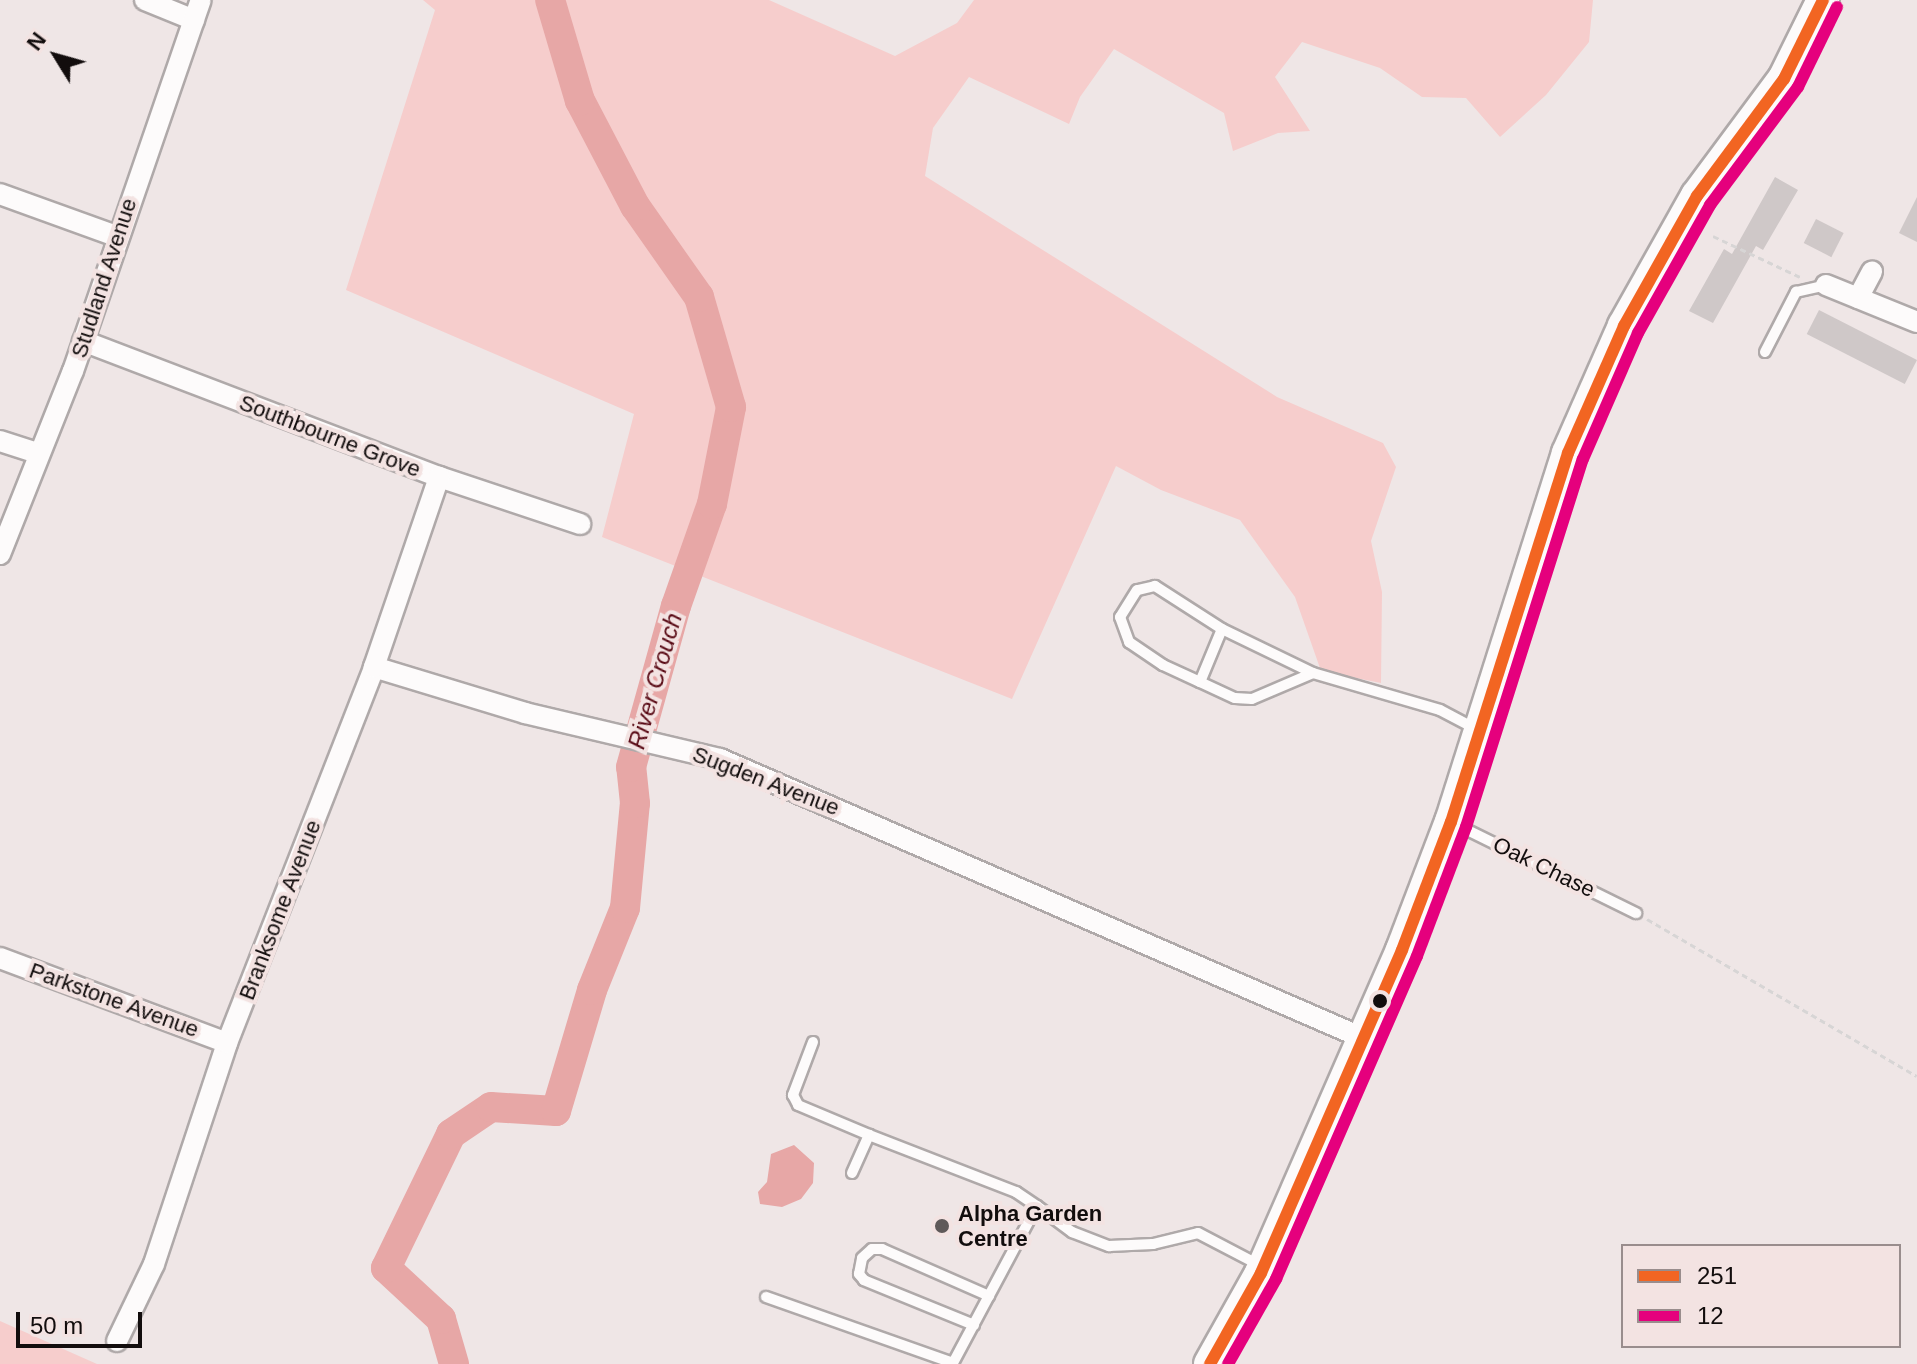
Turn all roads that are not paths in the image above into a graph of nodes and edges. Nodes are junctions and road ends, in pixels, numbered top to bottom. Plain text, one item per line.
1 (145, 0) edge
2 (201, 0) edge
3 (1823, 0) edge
4 (194, 20) junction
5 (0, 194) edge
6 (116, 236) junction
7 (1872, 272) dead end
8 (1826, 285) joint
9 (1858, 298) junction
10 (1915, 317) edge
11 (83, 341) junction
12 (1765, 352) dead end
13 (0, 441) edge
14 (38, 453) junction
15 (439, 477) junction
16 (580, 524) dead end
17 (0, 554) edge
18 (1222, 629) junction
19 (374, 667) junction
20 (1313, 673) junction
21 (1200, 682) junction
22 (1478, 730) junction
23 (1451, 822) junction
24 (1636, 913) road end
25 (0, 958) edge
26 (1363, 1038) junction
27 (813, 1042) dead end
28 (227, 1043) junction
29 (869, 1135) junction
30 (852, 1173) dead end
31 (1037, 1206) junction
32 (1263, 1267) junction
33 (989, 1296) junction
34 (766, 1297) dead end
35 (974, 1325) junction
36 (117, 1341) dead end
37 (1210, 1364) edge

1 - 4 street
2 - 4 street, Studland Avenue
3 - 22 main road
4 - 6 street, Studland Avenue
5 - 6 street
6 - 11 street, Studland Avenue
7 - 9 street
8 - 9 street
8 - 12 lane
9 - 10 street
11 - 14 street, Studland Avenue
11 - 15 street, Southbourne Grove
13 - 14 street
14 - 17 street, Studland Avenue
15 - 16 street, Southbourne Grove
15 - 19 street, Branksome Avenue
18 - 20 lane
18 - 21 lane
18 - 21 lane
19 - 26 street, Sugden Avenue
19 - 28 street, Branksome Avenue
20 - 21 lane
20 - 22 lane
22 - 23 main road
23 - 24 lane, Oak Chase
23 - 26 main road
25 - 28 street, Parkstone Avenue
26 - 32 main road
27 - 29 lane
28 - 36 street, Branksome Avenue
29 - 30 lane
29 - 31 lane
31 - 32 lane
31 - 33 lane
32 - 37 main road
33 - 35 lane
33 - 35 lane
34 - 35 lane

